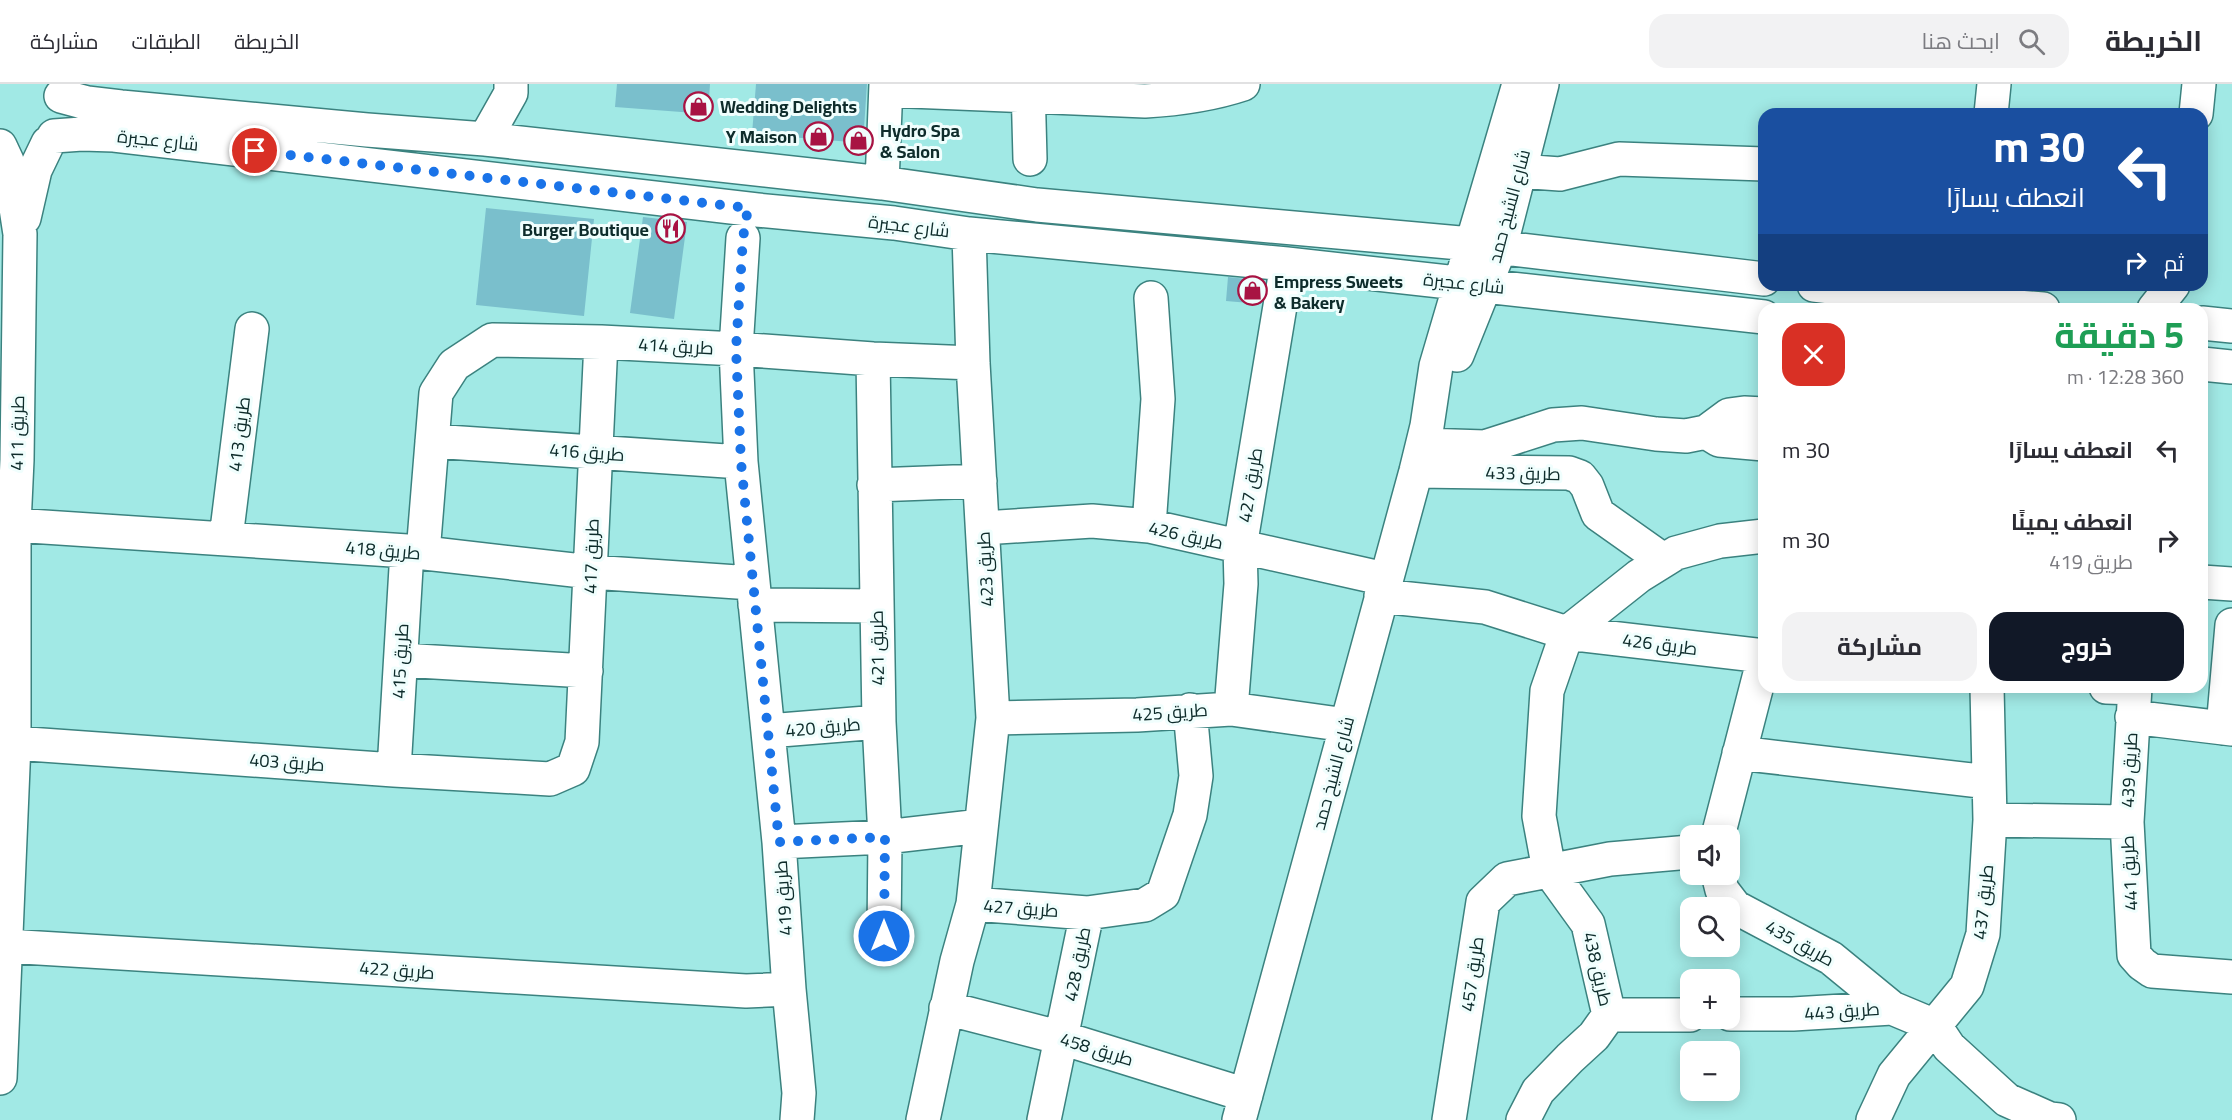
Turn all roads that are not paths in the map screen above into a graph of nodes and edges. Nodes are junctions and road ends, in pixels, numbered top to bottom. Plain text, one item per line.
1 (1243, 84) edge
2 (1519, 84) edge
3 (1542, 84) edge
4 (1994, 84) edge
5 (2199, 84) edge
6 (886, 87) edge
7 (511, 89) edge
8 (58, 90) edge
9 (1028, 90) edge
10 (1142, 92) edge
11 (1992, 108) edge
12 (2197, 108) edge
13 (485, 138) junction
14 (51, 139) junction
15 (0, 146) edge
16 (538, 146) junction
17 (1030, 159) dead end
18 (1758, 164) edge
19 (1519, 171) junction
20 (882, 183) junction
21 (745, 223) junction
22 (20, 234) junction
23 (969, 234) junction
24 (1486, 246) junction
25 (1287, 264) junction
26 (1758, 278) edge
27 (1473, 284) junction
28 (1916, 291) edge
29 (2169, 291) edge
30 (1967, 294) edge
31 (2001, 296) edge
32 (1151, 298) dead end
33 (2024, 303) edge
34 (2159, 303) edge
35 (1758, 316) edge
36 (2208, 324) edge
37 (2232, 326) edge
38 (252, 329) dead end
39 (601, 342) junction
40 (736, 349) junction
41 (873, 359) junction
42 (973, 363) junction
43 (2208, 365) edge
44 (2232, 367) edge
45 (436, 393) joint
46 (1758, 413) edge
47 (1706, 432) junction
48 (432, 441) junction
49 (1758, 443) edge
50 (1422, 447) junction
51 (595, 453) junction
52 (9, 459) edge
53 (741, 462) junction
54 (980, 481) junction
55 (873, 485) junction
56 (14, 525) junction
57 (1149, 526) junction
58 (983, 528) junction
59 (1758, 537) edge
60 (226, 538) junction
61 (1240, 547) junction
62 (415, 552) junction
63 (1664, 560) junction
64 (591, 572) junction
65 (2208, 582) edge
66 (2232, 584) edge
67 (1383, 588) junction
68 (754, 594) junction
69 (877, 606) junction
70 (2232, 625) edge
71 (1567, 633) junction
72 (1758, 656) edge
73 (400, 660) junction
74 (586, 671) junction
75 (1758, 680) edge
76 (1987, 693) edge
77 (2127, 695) edge
78 (1231, 709) junction
79 (1190, 710) junction
80 (993, 718) junction
81 (879, 722) junction
82 (1346, 725) junction
83 (2227, 728) edge
84 (768, 731) junction
85 (7, 741) edge
86 (1739, 753) junction
87 (573, 769) joint
88 (394, 770) junction
89 (1989, 782) junction
90 (1990, 820) junction
91 (2127, 822) junction
92 (1721, 825) edge
93 (981, 826) junction
94 (885, 837) junction
95 (779, 842) junction
96 (1680, 853) edge
97 (1549, 870) junction
98 (1721, 885) edge
99 (973, 904) junction
100 (1087, 913) junction
101 (884, 936) dead end
102 (6, 946) junction
103 (1831, 958) junction
104 (2232, 977) edge
105 (789, 989) junction
106 (946, 1008) junction
107 (1892, 1008) junction
108 (1806, 1013) junction
109 (1740, 1014) edge
110 (1609, 1015) junction
111 (1680, 1015) edge
112 (1935, 1026) junction
113 (1, 1027) edge
114 (1062, 1038) junction
115 (0, 1078) edge
116 (1243, 1107) edge
117 (797, 1120) edge
118 (923, 1120) edge
119 (1044, 1120) edge
120 (1449, 1120) edge
121 (1523, 1120) edge
122 (1873, 1120) edge
123 (2059, 1120) edge

1 - 10 street
2 - 24 street, شارع الشيخ حمد
3 - 19 street, شارع الشيخ حمد
4 - 11 street
5 - 12 street
6 - 9 street
6 - 20 street
7 - 13 street
7 - 16 street
8 - 13 street, شارع عجيرة
8 - 14 street, طريق 411
9 - 10 street
9 - 17 street
13 - 16 street, شارع عجيرة
14 - 15 street, شارع عجيرة
14 - 21 street, شارع عجيرة
14 - 22 street, طريق 411
15 - 22 street, طريق 411
16 - 20 street, شارع عجيرة
18 - 19 street
19 - 24 street, شارع الشيخ حمد
20 - 24 street, شارع عجيرة
21 - 23 street, شارع عجيرة
21 - 40 street, طريق 419
22 - 52 street, طريق 411
23 - 25 street, شارع عجيرة
23 - 42 street, طريق 423
24 - 26 street, شارع عجيرة
24 - 27 street, شارع الشيخ حمد
25 - 27 street, شارع عجيرة
25 - 61 street, طريق 427
27 - 35 street, شارع عجيرة
27 - 50 street, شارع الشيخ حمد
28 - 30 street
29 - 34 street
30 - 31 street
31 - 33 street
32 - 57 street
36 - 37 street
38 - 60 street, طريق 413
39 - 40 street, طريق 414
39 - 45 street, طريق 414
39 - 51 street, طريق 417
40 - 41 street, طريق 414
40 - 53 street, طريق 419
41 - 42 street, طريق 414
41 - 55 street, طريق 421
42 - 54 street, طريق 423
43 - 44 street
45 - 48 street, طريق 415
46 - 47 street
47 - 49 street
47 - 50 street
48 - 51 street, طريق 416
48 - 62 street, طريق 415
50 - 63 street, طريق 433
50 - 67 street, شارع الشيخ حمد
51 - 53 street, طريق 416
51 - 64 street, طريق 417
52 - 56 street, طريق 411
53 - 68 street, طريق 419
54 - 55 street
54 - 58 street, طريق 423
55 - 69 street, طريق 421
56 - 60 street, طريق 418
56 - 85 street, طريق 411
57 - 58 street, طريق 426
57 - 61 street, طريق 426
58 - 80 street, طريق 423
59 - 63 street
60 - 62 street, طريق 418
61 - 67 street, طريق 426
61 - 78 street, طريق 427
62 - 64 street, طريق 418
62 - 73 street, طريق 415
63 - 71 street
64 - 68 street, طريق 418
64 - 74 street, طريق 417
65 - 66 street
67 - 71 street, طريق 426
67 - 82 street, شارع الشيخ حمد
68 - 69 street
68 - 84 street, طريق 419
69 - 81 street, طريق 421
70 - 83 street, طريق 439
71 - 72 street, طريق 426
71 - 97 street
73 - 74 street
73 - 88 street, طريق 415
74 - 87 street, طريق 417
75 - 86 street
76 - 89 street, طريق 437
77 - 83 street, طريق 439
77 - 91 street, طريق 439
78 - 79 street, طريق 425
78 - 82 street, طريق 425
79 - 80 street, طريق 425
79 - 100 street, طريق 427
80 - 93 street, طريق 423
81 - 84 street, طريق 420
81 - 94 street, طريق 421
82 - 116 street, شارع الشيخ حمد
84 - 95 street, طريق 419
85 - 88 street, طريق 403
85 - 102 street, طريق 411
86 - 89 street
86 - 92 street
87 - 88 street, طريق 403
89 - 90 street, طريق 437
90 - 91 street, طريق 441
90 - 112 street, طريق 437
91 - 104 street, طريق 441
93 - 94 street
93 - 99 street, طريق 423
94 - 95 street
94 - 101 street, طريق 421
95 - 105 street, طريق 419
96 - 97 street, طريق 457
97 - 110 street, طريق 438
97 - 120 street, طريق 457
98 - 103 street, طريق 435
99 - 100 street, طريق 427
99 - 106 street, طريق 423
100 - 114 street, طريق 428
102 - 105 street, طريق 422
102 - 113 street, طريق 411
103 - 107 street, طريق 435
103 - 108 street
105 - 117 street, طريق 419
106 - 114 street, طريق 458
106 - 118 street, طريق 423
107 - 108 street, طريق 443
107 - 112 street, طريق 443
108 - 109 street, طريق 443
110 - 111 street
110 - 121 street, طريق 438
112 - 122 street, طريق 437
112 - 123 street
113 - 115 street, طريق 411
114 - 116 street, طريق 458
114 - 119 street, طريق 428

